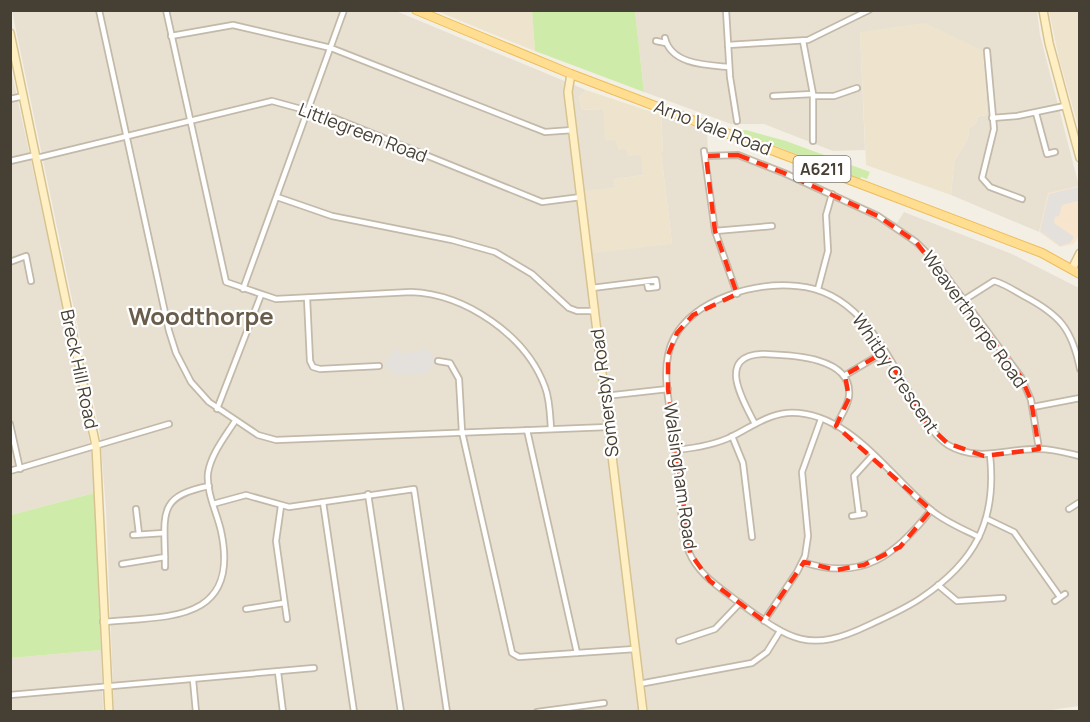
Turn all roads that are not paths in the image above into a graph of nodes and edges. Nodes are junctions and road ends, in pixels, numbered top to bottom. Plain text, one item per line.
1 (99, 10) edge
2 (166, 10) edge
3 (344, 10) edge
4 (416, 10) edge
5 (726, 10) edge
6 (869, 10) edge
7 (1043, 10) edge
8 (10, 33) edge
9 (171, 36) junction
10 (803, 40) junction
11 (656, 41) dead end
12 (728, 45) junction
13 (331, 48) junction
14 (987, 51) dead end
15 (729, 67) junction
16 (571, 74) junction
17 (857, 88) dead end
18 (846, 91) junction
19 (813, 95) junction
20 (24, 96) junction
21 (10, 99) edge
22 (849, 99) dead end
23 (779, 104) dead end
24 (1065, 106) junction
25 (309, 109) junction
26 (1036, 113) junction
27 (992, 118) junction
28 (190, 120) junction
29 (737, 121) dead end
30 (573, 130) junction
31 (127, 136) junction
32 (813, 141) dead end
33 (1054, 152) dead end
34 (36, 157) junction
35 (1080, 158) edge
36 (10, 161) edge
37 (832, 194) junction
38 (277, 197) junction
39 (581, 197) junction
40 (1022, 199) dead end
41 (715, 231) junction
42 (769, 234) dead end
43 (24, 249) dead end
44 (1080, 253) edge
45 (26, 256) junction
46 (10, 262) edge
47 (1077, 270) edge
48 (31, 281) dead end
49 (646, 282) dead end
50 (592, 288) junction
51 (243, 289) junction
52 (818, 289) junction
53 (737, 294) junction
54 (261, 295) junction
55 (308, 298) junction
56 (964, 300) junction
57 (594, 310) junction
58 (884, 352) junction
59 (438, 360) dead end
60 (379, 366) dead end
61 (1080, 369) edge
62 (844, 376) junction
63 (668, 389) junction
64 (605, 396) junction
65 (1080, 398) edge
66 (1033, 407) junction
67 (217, 409) junction
68 (821, 419) junction
69 (235, 421) junction
70 (10, 424) edge
71 (169, 424) dead end
72 (755, 424) junction
73 (836, 426) junction
74 (608, 427) junction
75 (551, 429) junction
76 (527, 430) junction
77 (462, 432) junction
78 (732, 436) junction
79 (96, 446) junction
80 (1039, 449) junction
81 (676, 450) junction
82 (873, 455) junction
83 (990, 455) junction
84 (1080, 456) edge
85 (20, 469) junction
86 (10, 471) edge
87 (209, 486) junction
88 (369, 494) junction
89 (323, 502) junction
90 (1080, 502) edge
91 (213, 504) junction
92 (281, 506) junction
93 (136, 509) dead end
94 (1069, 509) dead end
95 (931, 510) junction
96 (852, 516) dead end
97 (987, 519) junction
98 (164, 533) junction
99 (752, 537) dead end
100 (979, 537) junction
101 (172, 560) dead end
102 (165, 562) junction
103 (803, 562) junction
104 (122, 564) dead end
105 (938, 585) junction
106 (1060, 597) dead end
107 (284, 603) junction
108 (740, 603) junction
109 (999, 605) dead end
110 (246, 609) dead end
111 (287, 619) dead end
112 (764, 621) junction
113 (104, 622) junction
114 (780, 631) junction
115 (679, 641) dead end
116 (635, 649) junction
117 (577, 653) junction
118 (314, 668) dead end
119 (278, 672) junction
120 (193, 680) junction
121 (639, 684) junction
122 (108, 688) junction
123 (10, 695) edge
124 (604, 703) dead end
125 (109, 711) edge
126 (196, 711) edge
127 (283, 711) edge
128 (354, 711) edge
129 (401, 711) edge
130 (447, 711) edge
131 (537, 711) edge
132 (643, 711) edge

1 - 31 street
2 - 9 street
3 - 13 street
4 - 16 main road, Arno Vale Road / A6211
5 - 12 street
6 - 10 street
7 - 24 street
8 - 20 street, Breck Hill Road
9 - 13 street
9 - 28 street
10 - 12 street
10 - 19 street
11 - 15 street
12 - 15 street
13 - 25 street
13 - 30 street
14 - 27 street
15 - 29 street
16 - 30 street, Somersby Road
16 - 47 main road, Arno Vale Road / A6211
17 - 18 street
18 - 19 street
18 - 22 street
19 - 23 street
19 - 32 street
20 - 21 street
20 - 34 street, Breck Hill Road
24 - 26 street
24 - 35 street
25 - 28 street, Littlegreen Road
25 - 38 street
25 - 39 street, Littlegreen Road
26 - 27 street
26 - 33 street
27 - 40 street
28 - 31 street, Littlegreen Road
28 - 51 street
30 - 39 street, Somersby Road
31 - 34 street, Littlegreen Road
31 - 67 street
34 - 36 street, Littlegreen Road
34 - 79 street, Breck Hill Road
37 - 41 street, Weaverthorpe Road
37 - 52 street
37 - 56 street, Weaverthorpe Road
38 - 51 street
38 - 57 street
39 - 50 street, Somersby Road
41 - 42 street
41 - 53 street, Weaverthorpe Road
43 - 45 street
44 - 47 street
45 - 46 street
45 - 48 street
49 - 50 street
50 - 57 street, Somersby Road
51 - 54 street
52 - 53 street, Whitby Crescent
52 - 58 street, Whitby Crescent
53 - 63 street, Whitby Crescent
54 - 55 street
54 - 67 street
55 - 60 street
55 - 75 street
56 - 61 street
56 - 66 street, Weaverthorpe Road
57 - 64 street, Somersby Road
58 - 62 street
58 - 83 street, Whitby Crescent
59 - 77 street
62 - 72 street
62 - 73 street
63 - 64 street
63 - 81 street, Walsingham Road
64 - 74 street, Somersby Road
65 - 66 street
66 - 80 street, Weaverthorpe Road
67 - 69 street
68 - 72 street
68 - 73 street
68 - 103 street
69 - 77 street
69 - 87 street
70 - 85 street
71 - 79 street
72 - 78 street
73 - 82 street
74 - 75 street
74 - 116 street, Somersby Road
75 - 76 street
76 - 77 street
76 - 117 street
77 - 117 street
78 - 81 street
78 - 99 street
79 - 85 street
79 - 113 street, Breck Hill Road
80 - 83 street, Whitby Crescent
80 - 84 street, Whitby Crescent
81 - 108 street, Walsingham Road
82 - 95 street
82 - 96 street
83 - 97 street, Walsingham Road
85 - 86 street
87 - 91 street
87 - 98 street
88 - 89 street
88 - 129 street
88 - 130 street
89 - 92 street
89 - 128 street
90 - 94 street
91 - 92 street
91 - 113 street
92 - 107 street
93 - 98 street
95 - 100 street
95 - 103 street
97 - 100 street, Walsingham Road
97 - 106 street
98 - 102 street
100 - 105 street, Walsingham Road
101 - 102 street
102 - 104 street
103 - 112 street
105 - 109 street
105 - 114 street, Walsingham Road
107 - 110 street
107 - 111 street
108 - 112 street, Walsingham Road
108 - 115 street
112 - 114 street, Walsingham Road
113 - 122 street, Breck Hill Road
114 - 121 street
116 - 117 street
116 - 121 street, Somersby Road
118 - 119 street
119 - 120 street
119 - 127 street
120 - 122 street
120 - 126 street
121 - 132 street, Somersby Road
122 - 123 street
122 - 125 street, Breck Hill Road
124 - 131 street

